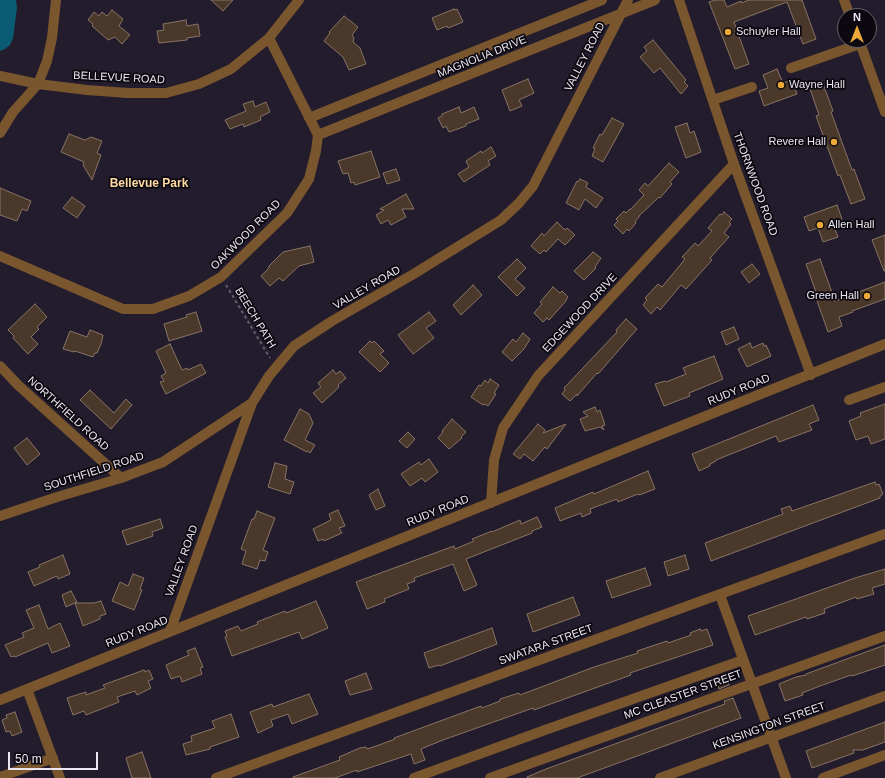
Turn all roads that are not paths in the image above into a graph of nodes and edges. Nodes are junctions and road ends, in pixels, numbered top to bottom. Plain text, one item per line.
1 (56, 0) edge
2 (299, 0) edge
3 (602, 0) edge
4 (628, 0) edge
5 (656, 0) edge
6 (679, 0) edge
7 (620, 15) junction
8 (269, 38) junction
9 (843, 48) edge
10 (862, 48) edge
11 (791, 68) dead end
12 (0, 76) edge
13 (38, 84) junction
14 (752, 87) dead end
15 (881, 91) edge
16 (713, 100) junction
17 (885, 112) edge
18 (309, 118) junction
19 (0, 133) edge
20 (318, 135) junction
21 (734, 164) junction
22 (0, 256) edge
23 (885, 344) edge
24 (0, 366) edge
25 (811, 375) junction
26 (885, 387) edge
27 (849, 400) dead end
28 (252, 403) junction
29 (121, 478) junction
30 (491, 503) junction
31 (0, 516) edge
32 (885, 534) edge
33 (720, 595) junction
34 (170, 631) junction
35 (885, 636) edge
36 (743, 660) junction
37 (751, 683) junction
38 (27, 689) junction
39 (885, 696) edge
40 (0, 700) edge
41 (771, 738) junction
42 (885, 755) edge
43 (53, 758) junction
44 (245, 768) junction
45 (0, 777) edge
46 (60, 778) edge
47 (216, 778) edge
48 (248, 778) edge
49 (414, 778) edge
50 (490, 778) edge
51 (660, 778) edge
52 (786, 778) edge
53 (823, 778) edge

1 - 13 street
2 - 8 street, BELLEVUE ROAD
3 - 18 street, MAGNOLIA DRIVE
4 - 7 street, VALLEY ROAD
5 - 7 street, MAGNOLIA DRIVE
6 - 16 street, THORNWOOD ROAD
7 - 20 street, MAGNOLIA DRIVE
7 - 28 street, VALLEY ROAD
8 - 13 street, BELLEVUE ROAD
8 - 18 street
9 - 11 street
10 - 15 street
12 - 13 street, BELLEVUE ROAD
13 - 19 street
14 - 16 street
15 - 17 street
16 - 21 street, THORNWOOD ROAD
18 - 20 street
20 - 22 street, OAKWOOD ROAD
21 - 25 street, THORNWOOD ROAD
21 - 30 street, EDGEWOOD DRIVE
23 - 25 street, RUDY ROAD
24 - 29 street, NORTHFIELD ROAD
25 - 30 street, RUDY ROAD
26 - 27 street
28 - 29 street, SOUTHFIELD ROAD
28 - 34 street, VALLEY ROAD
29 - 31 street, SOUTHFIELD ROAD
30 - 34 street, RUDY ROAD
32 - 33 street, SWATARA STREET
33 - 36 street
33 - 44 street, SWATARA STREET
34 - 38 street, RUDY ROAD
35 - 37 street, MC CLEASTER STREET
36 - 37 street
36 - 49 street
37 - 41 street
37 - 50 street, MC CLEASTER STREET
38 - 40 street, RUDY ROAD
38 - 43 street
39 - 41 street, KENSINGTON STREET
41 - 51 street, KENSINGTON STREET
41 - 52 street
42 - 53 street
43 - 45 street
43 - 46 street
44 - 47 street, SWATARA STREET
44 - 48 street

